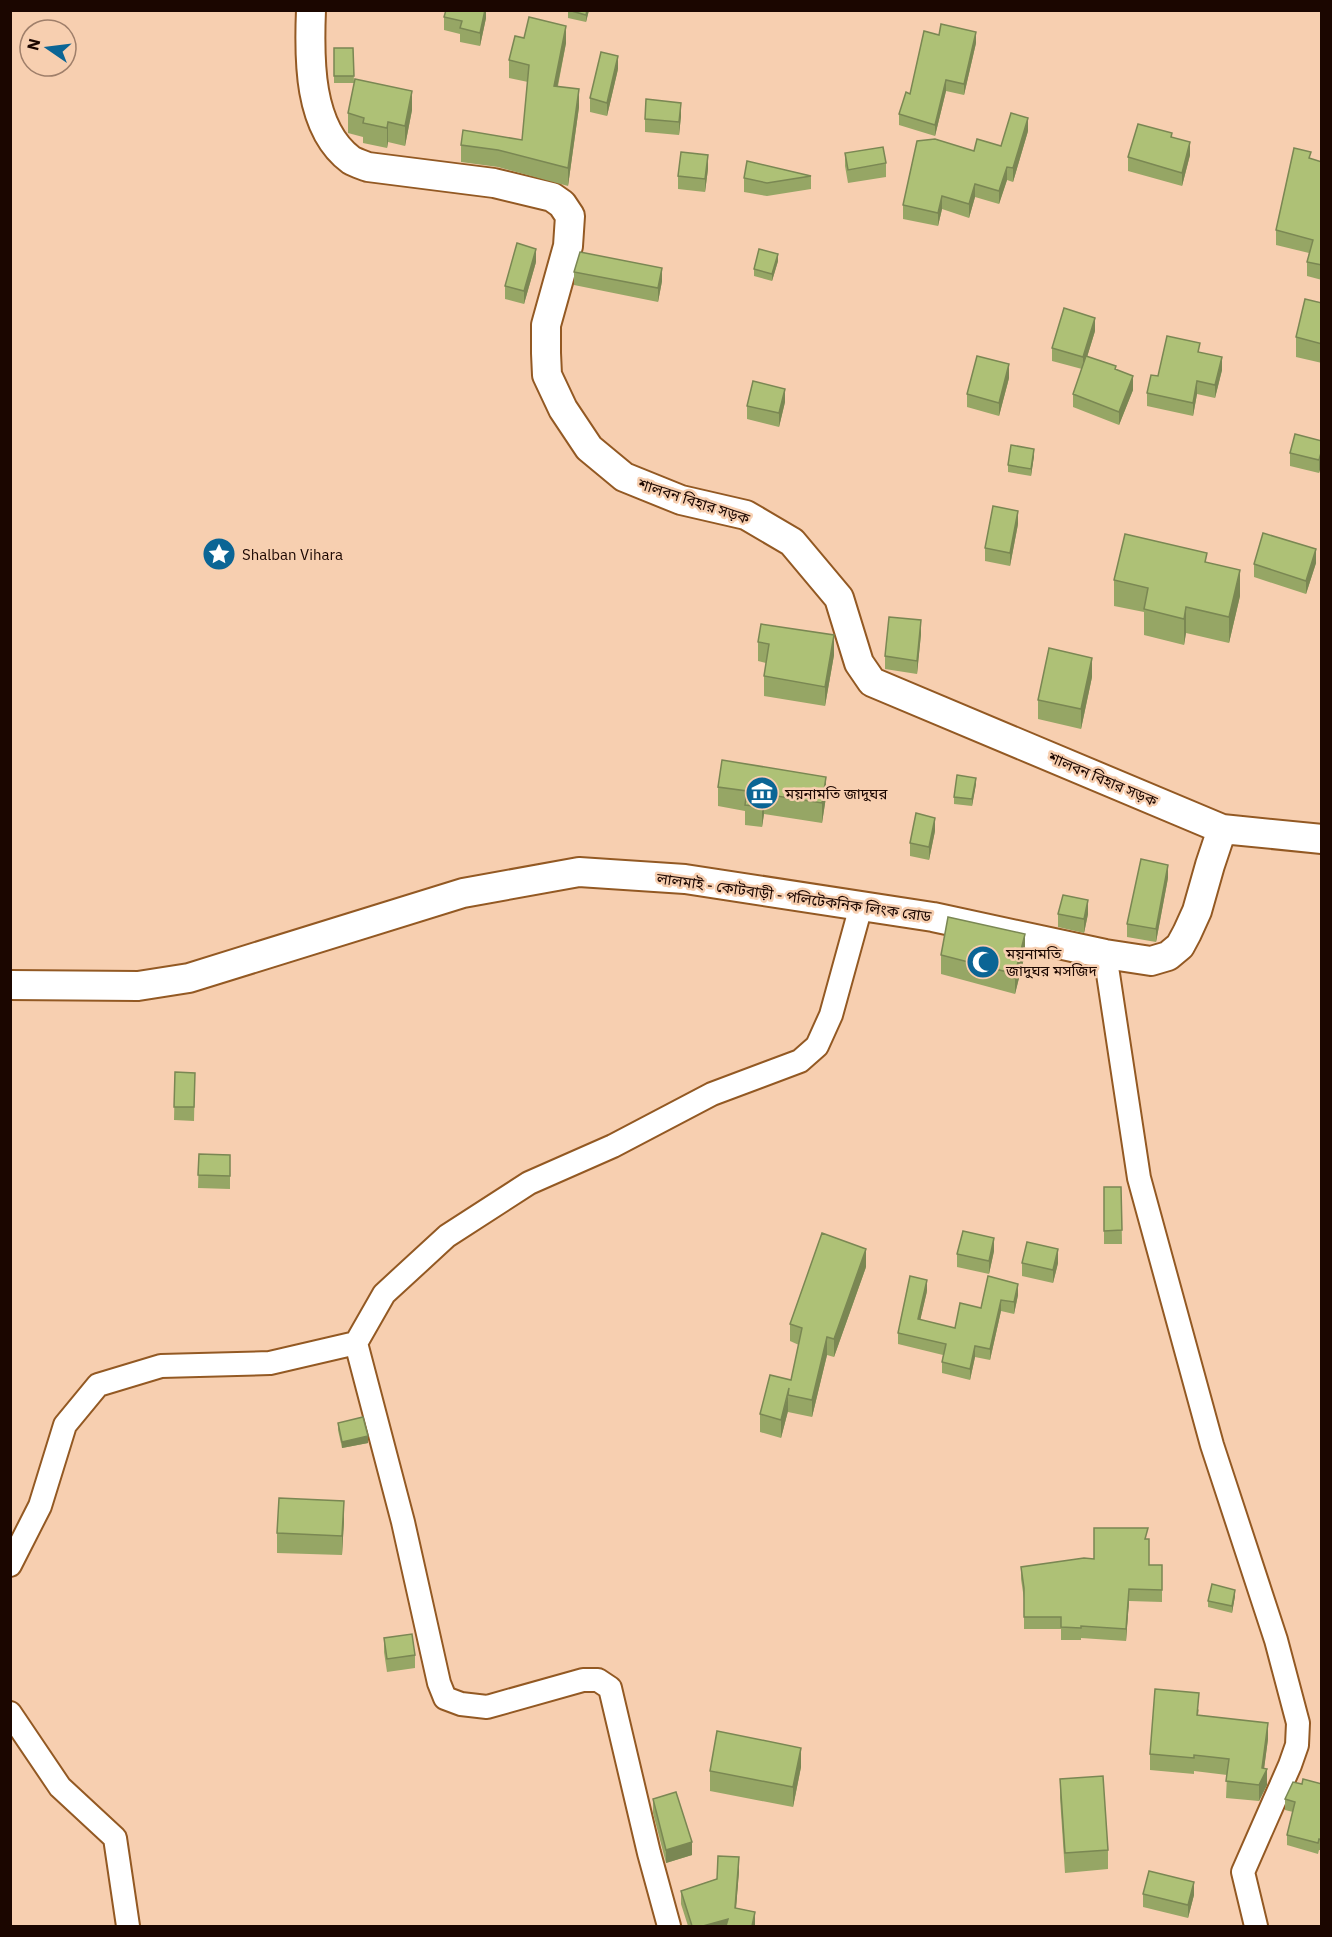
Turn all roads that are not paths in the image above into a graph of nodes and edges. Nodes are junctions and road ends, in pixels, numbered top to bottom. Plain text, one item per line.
1 (311, 10) edge
2 (1222, 829) junction
3 (1320, 834) edge
4 (861, 906) junction
5 (1105, 954) junction
6 (10, 985) edge
7 (356, 1343) junction
8 (10, 1565) edge
9 (10, 1713) edge
10 (128, 1926) edge
11 (669, 1926) edge
12 (1256, 1926) edge

1 - 2 main road, শালবন বিহার সড়ক
2 - 3 main road
2 - 5 main road, লালমাই - কোটবাড়ী - পলিটেকনিক লিংক রোড
4 - 5 main road, লালমাই - কোটবাড়ী - পলিটেকনিক লিংক রোড
4 - 6 main road, লালমাই - কোটবাড়ী - পলিটেকনিক লিংক রোড
4 - 7 street
5 - 12 street
7 - 8 street
7 - 11 street
9 - 10 street

